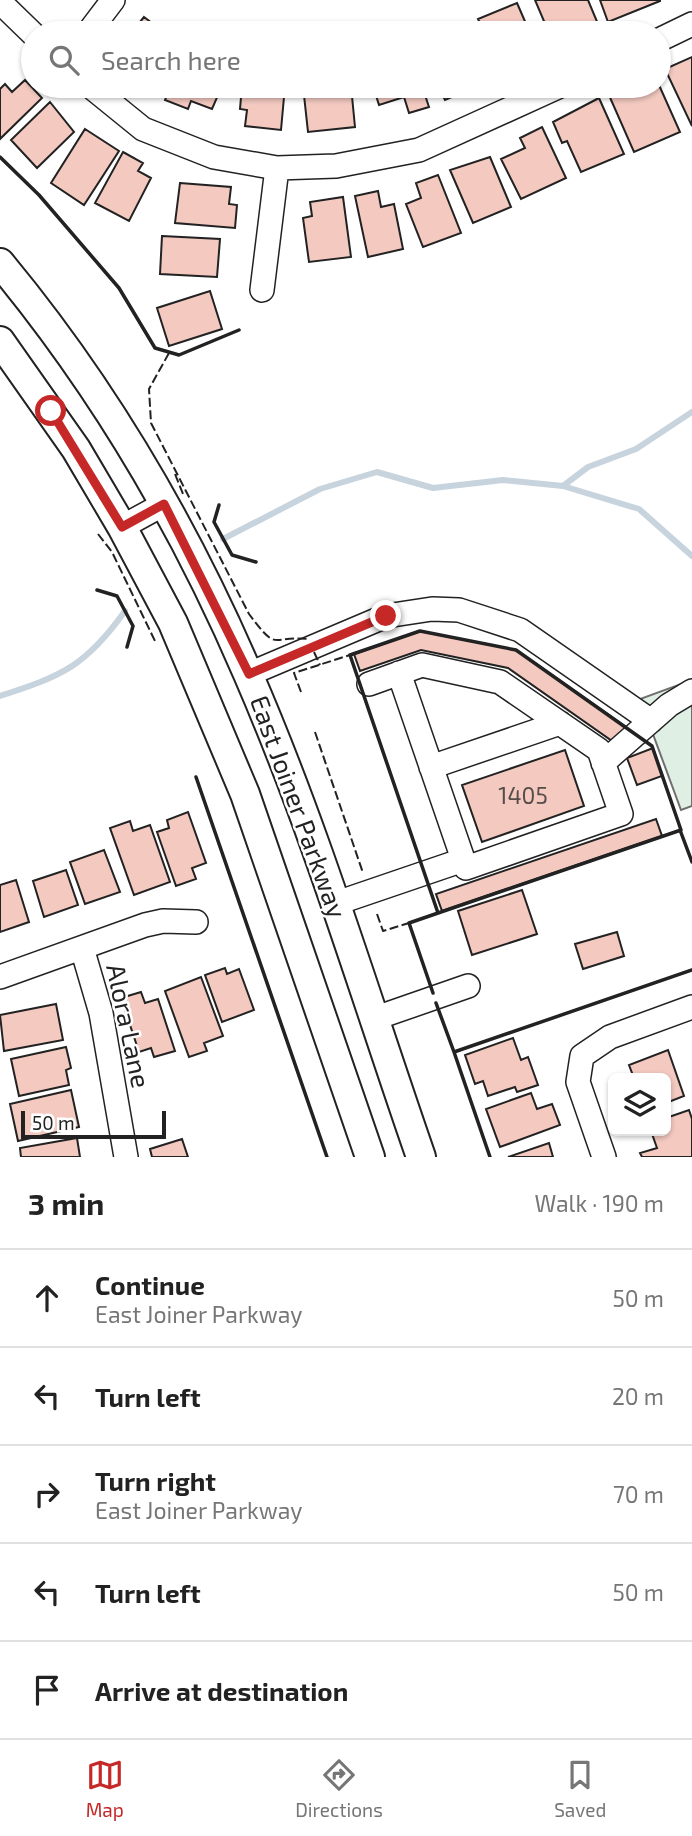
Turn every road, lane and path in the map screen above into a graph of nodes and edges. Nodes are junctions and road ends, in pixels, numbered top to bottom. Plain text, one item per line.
1 (113, 0) edge
2 (0, 2) edge
3 (97, 21) edge
4 (21, 22) edge
5 (692, 24) edge
6 (671, 34) edge
7 (105, 98) edge
8 (534, 98) edge
9 (277, 168) junction
10 (0, 263) edge
11 (262, 290) dead end
12 (0, 341) edge
13 (164, 504) junction
14 (122, 527) junction
15 (398, 673) junction
16 (249, 674) junction
17 (369, 684) dead end
18 (692, 691) edge
19 (651, 721) junction
20 (560, 723) junction
21 (270, 727) junction
22 (227, 746) junction
23 (603, 763) junction
24 (431, 767) junction
25 (463, 860) junction
26 (334, 904) junction
27 (196, 922) dead end
28 (82, 948) junction
29 (0, 977) edge
30 (468, 986) dead end
31 (692, 1007) edge
32 (373, 1019) junction
33 (126, 1157) edge
34 (370, 1157) edge
35 (421, 1157) edge
36 (604, 1157) edge

1 - 3 street
2 - 4 street
5 - 6 street
7 - 9 street
8 - 9 street
9 - 11 street
10 - 13 main road, East Joiner Parkway
12 - 14 main road, East Joiner Parkway
13 - 14 street
13 - 16 main road, East Joiner Parkway
14 - 22 main road, East Joiner Parkway
15 - 17 street
15 - 20 street
15 - 24 street
16 - 19 street
16 - 21 main road, East Joiner Parkway
18 - 19 street
19 - 23 street
20 - 23 street
20 - 24 street
21 - 22 main road
21 - 26 main road, East Joiner Parkway
22 - 34 main road, East Joiner Parkway
23 - 25 street
24 - 25 street
25 - 26 street
26 - 32 main road, East Joiner Parkway
27 - 28 street
28 - 29 street
28 - 33 street, Alora Lane
30 - 32 street
31 - 36 street
32 - 35 main road, East Joiner Parkway

